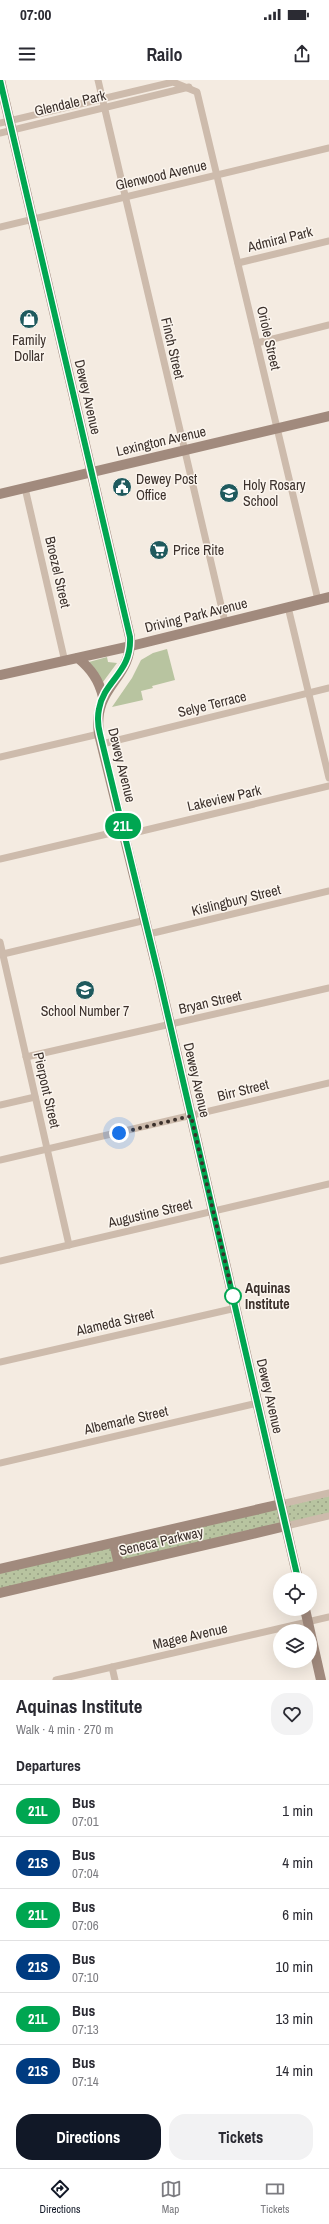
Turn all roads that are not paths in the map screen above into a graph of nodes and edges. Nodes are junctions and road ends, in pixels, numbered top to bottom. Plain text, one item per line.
1 (0, 80) edge
2 (98, 80) edge
3 (189, 87) junction
4 (102, 99) junction
5 (104, 108) junction
6 (7, 125) edge
7 (0, 133) edge
8 (329, 148) edge
9 (217, 175) junction
10 (125, 197) junction
11 (32, 219) junction
12 (0, 227) edge
13 (329, 241) edge
14 (238, 263) junction
15 (329, 325) edge
16 (257, 343) junction
17 (329, 416) edge
18 (277, 428) junction
19 (184, 450) junction
20 (91, 472) junction
21 (25, 488) junction
22 (0, 494) edge
23 (329, 597) edge
24 (318, 600) junction
25 (288, 607) junction
26 (225, 622) junction
27 (131, 646) junction
28 (78, 658) junction
29 (65, 662) junction
30 (0, 675) edge
31 (329, 688) edge
32 (309, 693) junction
33 (103, 697) junction
34 (101, 739) junction
35 (0, 757) edge
36 (329, 778) edge
37 (329, 786) edge
38 (124, 832) junction
39 (0, 859) edge
40 (329, 891) edge
41 (146, 920) junction
42 (149, 934) junction
43 (0, 942) edge
44 (3, 954) junction
45 (329, 988) edge
46 (170, 1025) junction
47 (26, 1057) junction
48 (329, 1083) edge
49 (35, 1097) junction
50 (0, 1105) edge
51 (191, 1116) junction
52 (47, 1149) junction
53 (0, 1160) edge
54 (329, 1184) edge
55 (213, 1211) junction
56 (69, 1245) junction
57 (0, 1261) edge
58 (236, 1308) junction
59 (0, 1362) edge
60 (258, 1403) junction
61 (0, 1463) edge
62 (329, 1493) edge
63 (281, 1504) junction
64 (329, 1516) edge
65 (286, 1526) junction
66 (114, 1543) junction
67 (119, 1565) junction
68 (0, 1569) edge
69 (296, 1572) edge
70 (0, 1593) edge
71 (307, 1616) edge
72 (329, 1617) edge
73 (308, 1622) junction
74 (112, 1667) junction
75 (56, 1680) edge
76 (115, 1680) edge
77 (321, 1680) edge

1 - 6 street, Dewey Avenue
2 - 4 street, Finch Street
3 - 4 street, Glendale Park
3 - 5 street, Glendale Park
3 - 9 street, Oriole Street
4 - 5 street, Finch Street
4 - 6 street, Glendale Park
5 - 6 street, Glendale Park
5 - 10 street, Finch Street
6 - 7 street, Glendale Park
6 - 11 street, Dewey Avenue
8 - 9 street, Glenwood Avenue
9 - 10 street, Glenwood Avenue
9 - 14 street, Oriole Street
10 - 11 street, Glenwood Avenue
10 - 19 street, Finch Street
11 - 12 street, Glenwood Avenue
11 - 20 street, Dewey Avenue
13 - 14 street, Admiral Park
14 - 16 street, Oriole Street
15 - 16 street
16 - 18 street, Oriole Street
17 - 18 street, Lexington Avenue
18 - 19 street, Lexington Avenue
18 - 24 street, Oriole Street
19 - 20 street, Lexington Avenue
19 - 26 street, Finch Street
20 - 21 street, Lexington Avenue
20 - 27 street, Dewey Avenue
21 - 22 street, Lexington Avenue
21 - 29 street, Broezel Street
23 - 24 street, Driving Park Avenue
24 - 25 street, Driving Park Avenue
25 - 26 street, Driving Park Avenue
25 - 32 street
26 - 27 street, Driving Park Avenue
27 - 28 street, Driving Park Avenue
27 - 33 street, Dewey Avenue
28 - 29 street, Driving Park Avenue
28 - 33 street
29 - 30 street, Driving Park Avenue
31 - 32 street, Selye Terrace
32 - 34 street, Selye Terrace
32 - 36 street
33 - 34 street, Dewey Avenue
34 - 35 street, Selye Terrace
34 - 38 street, Dewey Avenue
37 - 38 street, Lakeview Park
38 - 39 street, Lakeview Park
38 - 41 street, Dewey Avenue
40 - 42 street, Kislingbury Street
41 - 42 street, Dewey Avenue
41 - 44 street
42 - 46 street, Dewey Avenue
43 - 44 street, Pierpont Street
44 - 47 street, Pierpont Street
45 - 46 street, Bryan Street
46 - 47 street, Bryan Street
46 - 51 street, Dewey Avenue
47 - 49 street, Pierpont Street
48 - 51 street, Birr Street
49 - 50 street
49 - 52 street, Pierpont Street
51 - 52 street, Birr Street
51 - 55 street, Dewey Avenue
52 - 53 street, Birr Street
52 - 56 street, Pierpont Street
54 - 55 street, Augustine Street
55 - 56 street, Augustine Street
55 - 58 street, Dewey Avenue
56 - 57 street, Augustine Street
58 - 59 street, Alameda Street
58 - 60 street, Dewey Avenue
60 - 61 street, Albemarle Street
60 - 63 street, Dewey Avenue
62 - 63 street, Seneca Parkway
63 - 65 street, Dewey Avenue
63 - 66 street, Seneca Parkway
64 - 65 street, Seneca Parkway
65 - 67 street, Seneca Parkway
65 - 69 street, Dewey Avenue
66 - 67 street
66 - 68 street, Seneca Parkway
67 - 70 street, Seneca Parkway
71 - 73 street
72 - 73 street, Magee Avenue
73 - 74 street, Magee Avenue
73 - 77 street
74 - 75 street, Magee Avenue
74 - 76 street

